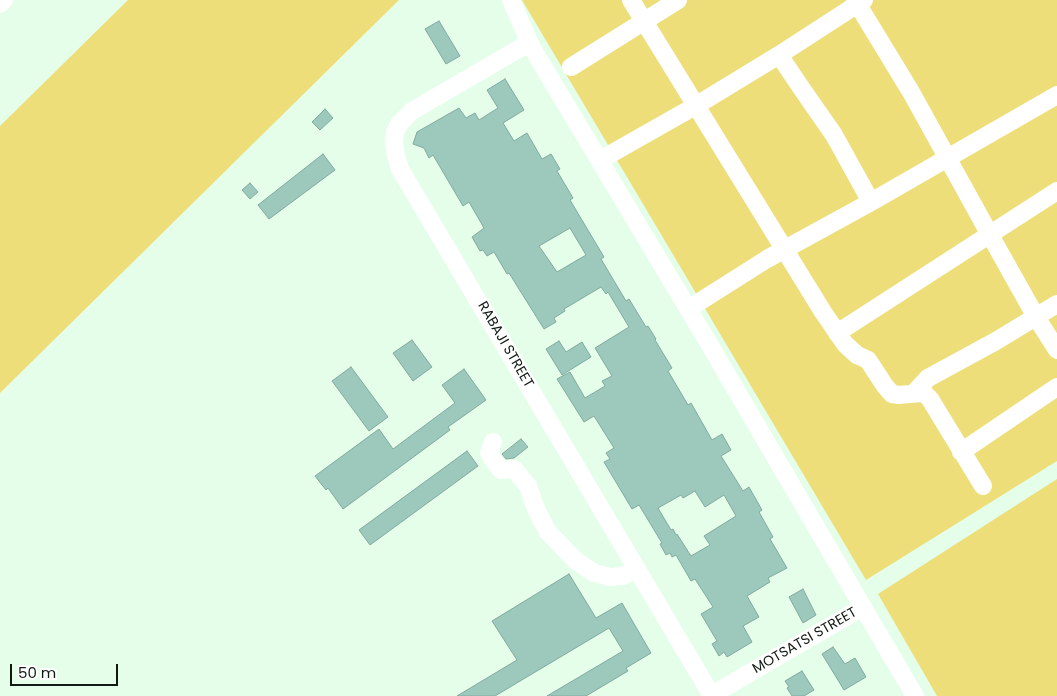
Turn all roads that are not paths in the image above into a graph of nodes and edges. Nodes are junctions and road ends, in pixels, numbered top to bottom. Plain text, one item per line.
1 (4, 0) edge
2 (511, 0) edge
3 (631, 0) edge
4 (678, 0) edge
5 (859, 1) edge
6 (0, 4) edge
7 (645, 22) junction
8 (531, 46) junction
9 (779, 54) junction
10 (571, 67) dead end
11 (1057, 95) edge
12 (697, 105) junction
13 (948, 158) junction
14 (600, 160) junction
15 (1057, 192) edge
16 (872, 202) junction
17 (990, 235) junction
18 (785, 249) junction
19 (1057, 304) edge
20 (688, 309) junction
21 (1036, 317) junction
22 (837, 333) junction
23 (1057, 350) edge
24 (1057, 387) edge
25 (914, 393) junction
26 (493, 442) dead end
27 (961, 452) junction
28 (983, 486) dead end
29 (637, 569) junction
30 (863, 607) junction
31 (711, 696) edge
32 (915, 696) edge

1 - 6 street
2 - 8 street
3 - 7 street
4 - 7 street
5 - 9 street
5 - 13 street
7 - 10 street
7 - 12 street
8 - 14 street
8 - 29 street, RABAJI STREET
9 - 12 street
9 - 16 street
11 - 13 street
12 - 14 street
12 - 18 street
13 - 16 street
13 - 17 street
14 - 20 street
15 - 17 street
16 - 18 street
17 - 21 street
17 - 22 street
18 - 20 street
18 - 22 street
19 - 21 street
20 - 30 street
21 - 23 street
21 - 25 street
22 - 25 street
24 - 27 street
25 - 27 street
26 - 29 street
27 - 28 street
29 - 31 street, RABAJI STREET
30 - 31 street, MOTSATSI STREET
30 - 32 street, MOTSATSI STREET

